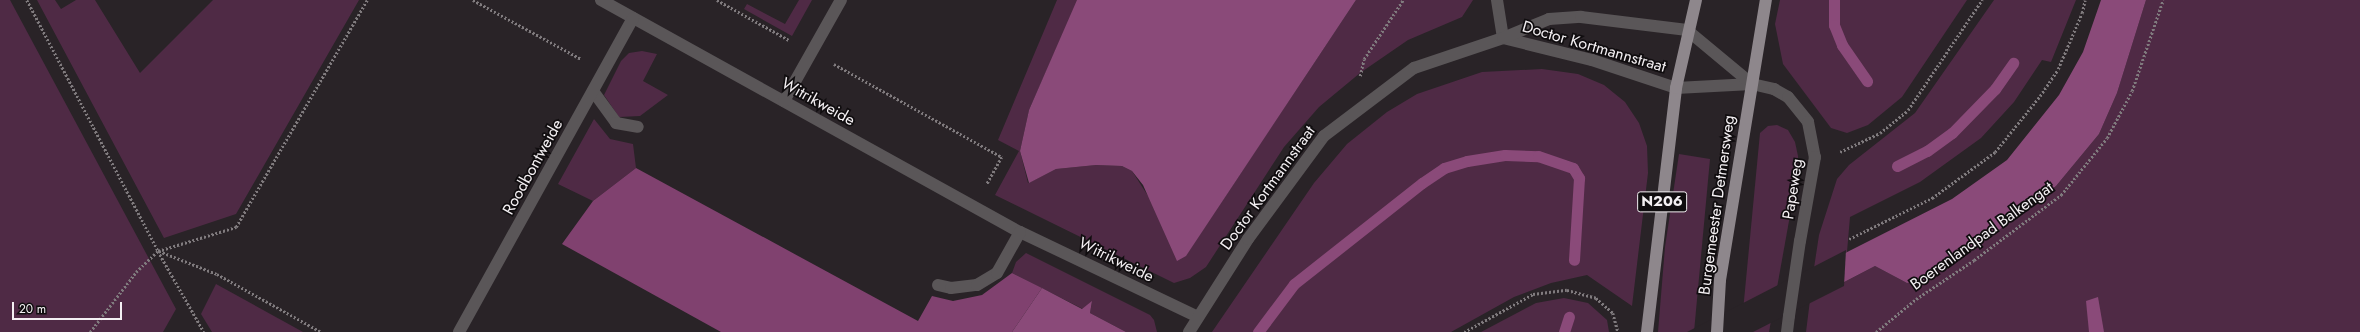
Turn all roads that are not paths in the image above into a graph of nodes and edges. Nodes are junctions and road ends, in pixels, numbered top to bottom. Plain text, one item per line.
1 (601, 0) edge
2 (840, 0) edge
3 (1497, 0) edge
4 (1696, 0) edge
5 (1766, 0) edge
6 (633, 18) junction
7 (1688, 30) junction
8 (1503, 38) junction
9 (1752, 84) junction
10 (1676, 88) junction
11 (593, 92) junction
12 (784, 101) junction
13 (638, 127) dead end
14 (1020, 232) junction
15 (938, 285) dead end
16 (1198, 317) junction
17 (459, 332) edge
18 (1189, 332) edge
19 (1648, 332) edge
20 (1717, 332) edge
21 (1787, 332) edge

1 - 6 street, Witrikweide
2 - 12 street
3 - 8 street
4 - 7 main road, Doctor Kortmannstraat / N206
5 - 9 main road
6 - 11 street, Roodbontweide
6 - 12 street, Witrikweide
7 - 8 street, Doctor Kortmannstraat
7 - 9 street
7 - 10 main road, Doctor Kortmannstraat / N206
8 - 10 street, Doctor Kortmannstraat
8 - 16 street, Doctor Kortmannstraat
9 - 10 street, Doctor Kortmannstraat
9 - 20 main road, Burgemeester Detmersweg, bridge
9 - 21 street, Papeweg, bridge
10 - 19 main road, N206
11 - 13 street
11 - 17 street, Roodbontweide
12 - 14 street, Witrikweide
14 - 15 street
14 - 16 street, Witrikweide
16 - 18 street, Doctor Kortmannstraat

